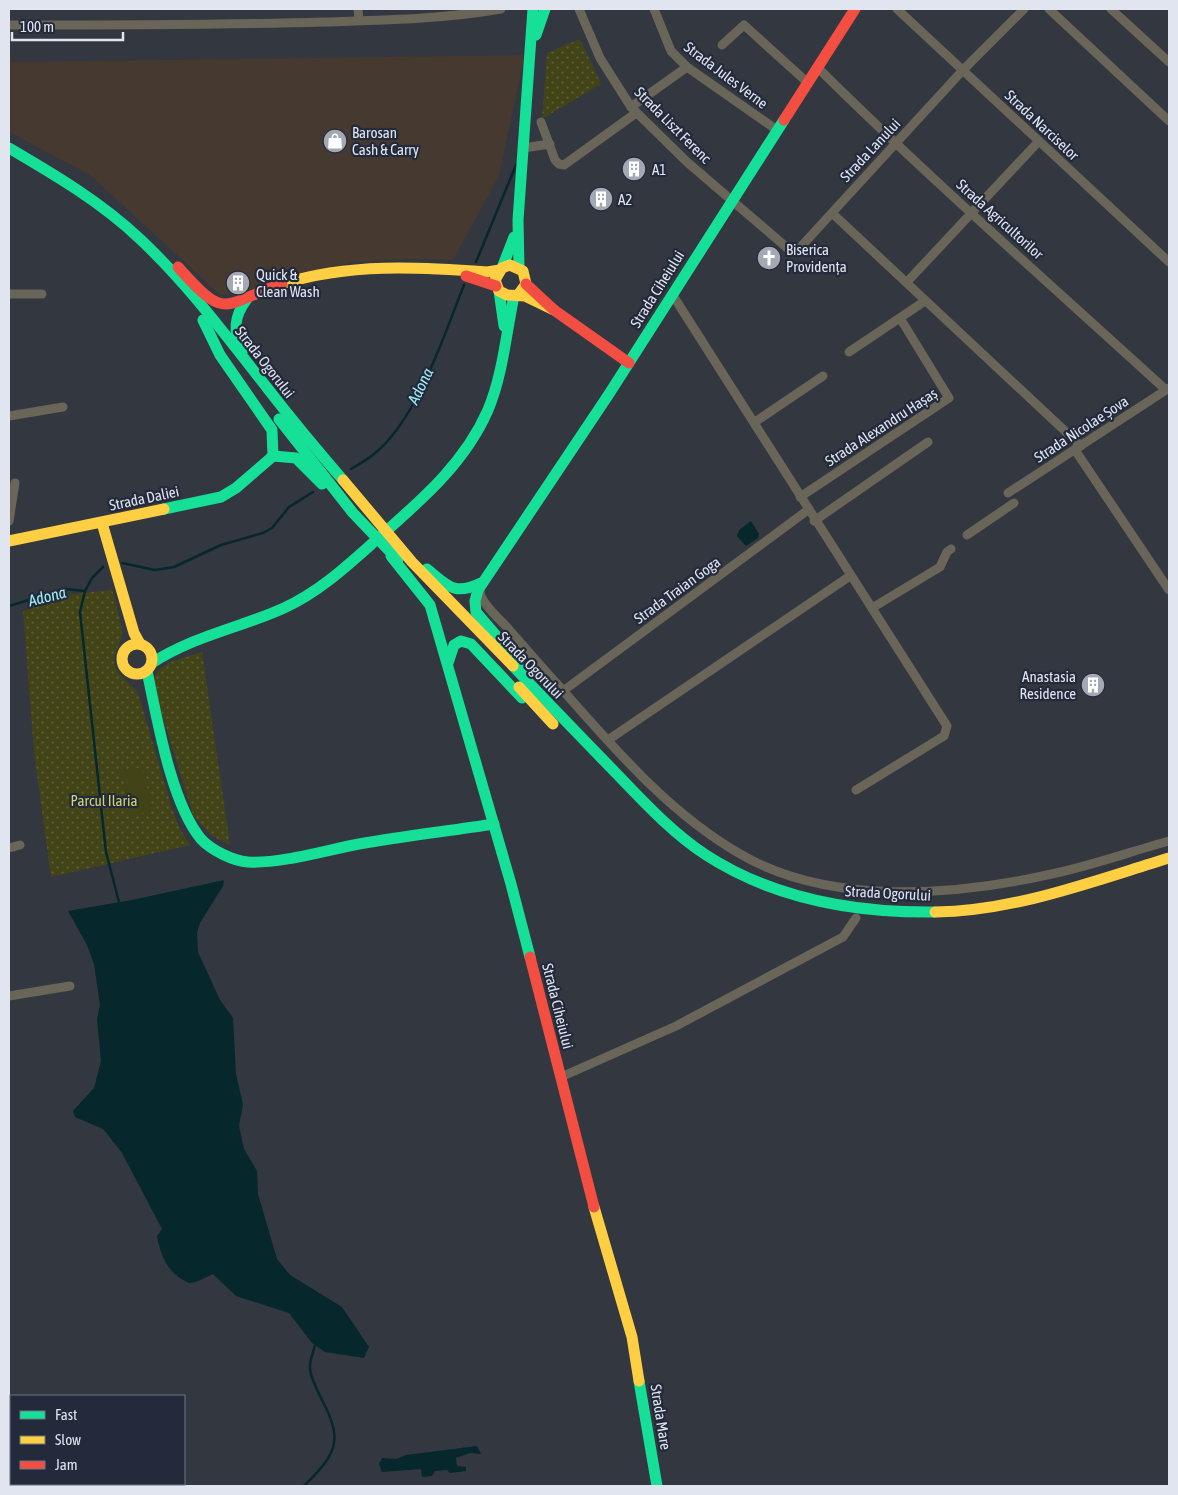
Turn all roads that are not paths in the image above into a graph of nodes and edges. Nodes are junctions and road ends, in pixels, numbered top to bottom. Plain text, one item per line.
1 (358, 9) edge
2 (500, 9) edge
3 (533, 9) edge
4 (545, 9) edge
5 (579, 9) edge
6 (654, 9) edge
7 (855, 9) edge
8 (897, 9) edge
9 (1024, 9) edge
10 (1049, 9) edge
11 (1111, 9) edge
12 (359, 20) junction
13 (9, 25) edge
14 (533, 44) junction
15 (722, 45) dead end
16 (1169, 62) edge
17 (687, 67) junction
18 (818, 68) junction
19 (963, 70) junction
20 (808, 83) junction
21 (634, 110) junction
22 (1169, 121) edge
23 (541, 122) dead end
24 (777, 130) junction
25 (1039, 141) junction
26 (550, 144) junction
27 (895, 144) junction
28 (9, 148) edge
29 (523, 148) junction
30 (9, 160) edge
31 (732, 198) junction
32 (971, 211) junction
33 (832, 213) junction
34 (518, 223) junction
35 (148, 246) junction
36 (1169, 262) edge
37 (519, 268) junction
38 (501, 269) junction
39 (445, 270) junction
40 (907, 282) junction
41 (526, 284) junction
42 (497, 288) junction
43 (9, 294) edge
44 (42, 294) dead end
45 (672, 294) junction
46 (516, 296) junction
47 (249, 298) junction
48 (924, 301) junction
49 (554, 310) junction
50 (900, 318) junction
51 (202, 320) junction
52 (505, 338) junction
53 (849, 352) dead end
54 (628, 363) junction
55 (823, 376) dead end
56 (1167, 389) edge
57 (63, 407) dead end
58 (284, 410) junction
59 (9, 416) edge
60 (755, 422) junction
61 (928, 442) dead end
62 (1078, 448) junction
63 (273, 456) junction
64 (15, 483) dead end
65 (1008, 493) dead end
66 (800, 497) junction
67 (1014, 503) dead end
68 (808, 510) junction
69 (353, 513) junction
70 (814, 521) junction
71 (9, 522) edge
72 (102, 523) junction
73 (966, 534) dead end
74 (9, 541) edge
75 (383, 545) junction
76 (951, 549) dead end
77 (412, 562) junction
78 (850, 576) junction
79 (1166, 579) edge
80 (481, 583) junction
81 (120, 588) junction
82 (1169, 590) edge
83 (872, 608) junction
84 (214, 633) junction
85 (144, 646) junction
86 (126, 649) junction
87 (149, 667) junction
88 (447, 667) junction
89 (132, 674) junction
90 (563, 691) junction
91 (544, 699) junction
92 (545, 716) junction
93 (162, 740) junction
94 (608, 740) junction
95 (856, 790) dead end
96 (494, 824) junction
97 (1169, 841) edge
98 (20, 846) dead end
99 (9, 848) edge
100 (1169, 858) edge
101 (1169, 867) edge
102 (856, 918) junction
103 (70, 986) dead end
104 (9, 996) edge
105 (561, 1076) junction
106 (635, 1353) joint
107 (657, 1486) edge

1 - 12 street
2 - 12 street
3 - 14 main road
4 - 14 main road
5 - 21 street, Strada Liszt Ferenc
6 - 17 street, Strada Jules Verne
7 - 18 main road, Strada Ciheiului
8 - 19 street, Strada Narciselor
9 - 19 street, Strada Lanului
10 - 22 street
11 - 16 street
12 - 13 street
14 - 29 main road
15 - 20 street
17 - 21 street
17 - 24 street, Strada Jules Verne
18 - 20 main road, Strada Ciheiului
18 - 27 street, Strada Agricultorilor
19 - 25 street, Strada Narciselor
19 - 27 street, Strada Lanului
20 - 24 main road, Strada Ciheiului
21 - 26 street
21 - 31 street, Strada Liszt Ferenc
23 - 26 street
24 - 31 main road, Strada Ciheiului
25 - 32 street
25 - 36 street, Strada Narciselor
26 - 29 street
27 - 32 street, Strada Agricultorilor
27 - 33 street, Strada Lanului
28 - 35 main road, Strada Ogorului
29 - 34 main road
30 - 51 main road, Strada Ogorului
31 - 33 street, Strada Lanului
31 - 45 main road, Strada Ciheiului
32 - 40 street
32 - 56 street, Strada Agricultorilor
33 - 40 street
34 - 37 main road
34 - 38 main road
35 - 47 main road
35 - 58 main road, Strada Ogorului
37 - 38 main road
37 - 41 main road
38 - 39 main road
38 - 42 main road
39 - 42 main road
39 - 47 main road
40 - 48 street
41 - 46 main road
41 - 49 main road
42 - 46 main road
42 - 52 main road
43 - 44 street
45 - 54 main road, Strada Ciheiului
45 - 60 street
46 - 49 main road
46 - 52 main road
47 - 58 main road
48 - 50 street
48 - 62 street
49 - 54 main road
50 - 53 street
50 - 66 street, Strada Alexandru Hașaș
51 - 63 main road
51 - 69 main road, Strada Ogorului
52 - 84 main road
54 - 80 main road, Strada Ciheiului
55 - 60 street
56 - 62 street, Strada Nicolae Șova
57 - 59 street
58 - 77 main road, Strada Ogorului
60 - 66 street
61 - 70 street
62 - 65 street, Strada Nicolae Șova
62 - 79 street
63 - 69 main road
63 - 72 main road, Strada Daliei
64 - 71 street
66 - 68 street
67 - 73 street
68 - 70 street
68 - 90 street, Strada Traian Goga
69 - 75 main road, Strada Ogorului
70 - 78 street
72 - 74 main road, Strada Daliei
72 - 81 main road
75 - 88 main road, Strada Ciheiului
75 - 92 main road, Strada Ogorului
76 - 83 street
77 - 80 main road
77 - 91 main road, Strada Ogorului
78 - 83 street
78 - 94 street
79 - 82 street
80 - 90 street
80 - 91 main road, Strada Ciheiului
81 - 85 main road
81 - 86 main road
83 - 95 street
84 - 85 main road
84 - 87 main road
85 - 86 main road
85 - 87 main road
86 - 89 main road
87 - 89 main road
87 - 93 main road
88 - 92 main road
88 - 96 main road, Strada Ciheiului
89 - 93 main road
90 - 94 street
91 - 100 main road, Strada Ogorului
92 - 102 main road, Strada Ogorului
93 - 96 main road
94 - 97 street
96 - 105 main road, Strada Ciheiului
98 - 99 street
101 - 102 main road, Strada Ogorului
102 - 105 street
103 - 104 street
105 - 106 main road, Strada Ciheiului
106 - 107 main road, Strada Mare

